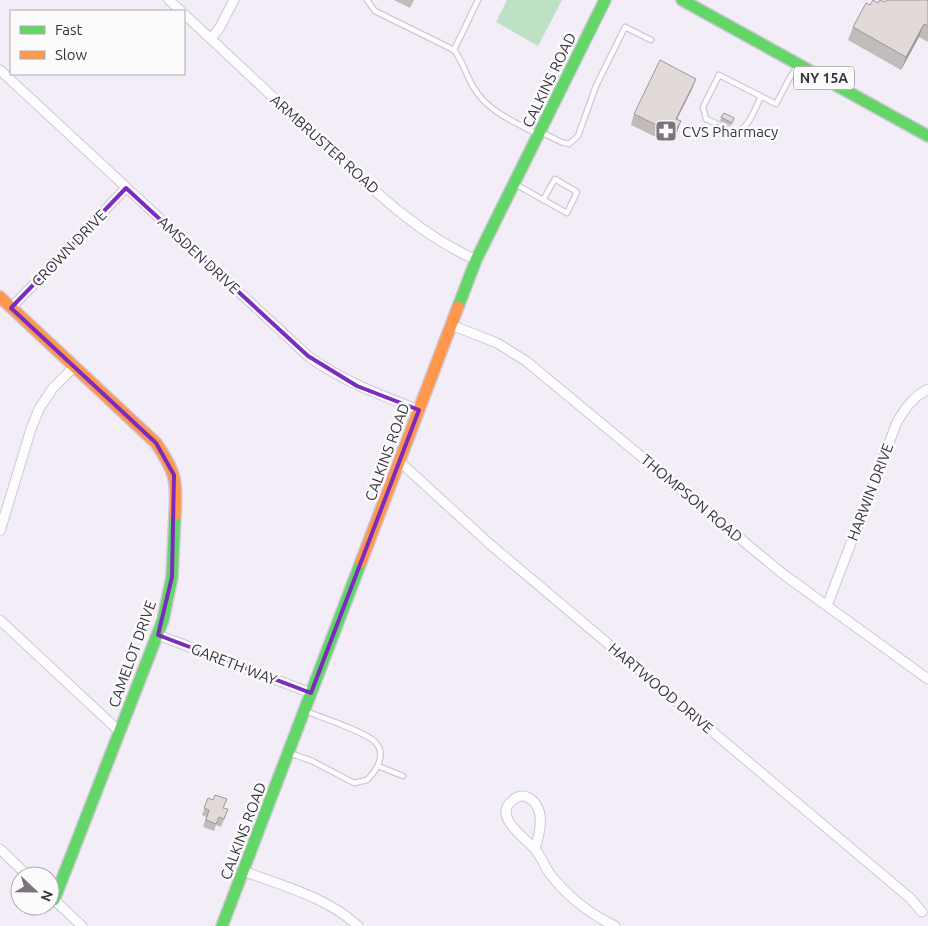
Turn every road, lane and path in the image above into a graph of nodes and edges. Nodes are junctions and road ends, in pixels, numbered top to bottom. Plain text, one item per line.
1 (169, 0) edge
2 (234, 0) edge
3 (367, 0) edge
4 (478, 0) edge
5 (605, 0) edge
6 (682, 0) edge
7 (180, 10) edge
8 (185, 15) edge
9 (211, 39) junction
10 (651, 40) dead end
11 (454, 50) junction
12 (799, 64) junction
13 (0, 70) edge
14 (761, 96) junction
15 (539, 133) junction
16 (928, 136) edge
17 (514, 184) junction
18 (126, 188) junction
19 (543, 200) junction
20 (476, 260) junction
21 (0, 297) edge
22 (11, 308) junction
23 (451, 326) junction
24 (74, 367) junction
25 (928, 388) edge
26 (419, 410) junction
27 (400, 462) junction
28 (0, 531) edge
29 (827, 606) junction
30 (0, 620) edge
31 (158, 635) junction
32 (928, 679) edge
33 (311, 693) junction
34 (304, 711) junction
35 (120, 732) junction
36 (288, 753) junction
37 (378, 766) junction
38 (403, 776) dead end
39 (0, 849) edge
40 (535, 849) junction
41 (18, 866) edge
42 (243, 871) junction
43 (60, 878) edge
44 (60, 905) edge
45 (922, 912) dead end
46 (82, 926) edge
47 (222, 926) edge
48 (358, 926) edge
49 (615, 926) edge

1 - 7 street, ARMBRUSTER ROAD
2 - 9 street
3 - 11 lane
4 - 11 lane
5 - 15 main road, CALKINS ROAD
6 - 12 main road, NY 15A
8 - 9 street, ARMBRUSTER ROAD
9 - 20 street, ARMBRUSTER ROAD
10 - 15 lane
11 - 15 lane
12 - 14 lane
12 - 16 main road, NY 15A
13 - 18 street, AMSDEN DRIVE
14 - 14 lane
15 - 17 main road, CALKINS ROAD
17 - 19 lane
17 - 20 main road, CALKINS ROAD
18 - 22 street, CROWN DRIVE
18 - 26 street, AMSDEN DRIVE
19 - 19 lane
20 - 23 main road, CALKINS ROAD
21 - 22 main road, CAMELOT DRIVE
22 - 24 main road, CAMELOT DRIVE
23 - 26 main road, CALKINS ROAD
23 - 29 street, THOMPSON ROAD
24 - 28 street
24 - 31 main road, CAMELOT DRIVE
25 - 29 street, HARWIN DRIVE
26 - 27 main road, CALKINS ROAD
27 - 33 main road, CALKINS ROAD
27 - 45 street, HARTWOOD DRIVE
29 - 32 street, THOMPSON ROAD
30 - 35 street
31 - 33 street, GARETH WAY
31 - 35 main road, CAMELOT DRIVE
33 - 34 main road, CALKINS ROAD
34 - 36 main road, CALKINS ROAD
34 - 37 lane
35 - 43 main road, CAMELOT DRIVE
36 - 37 lane
36 - 42 main road, CALKINS ROAD
37 - 38 lane
39 - 41 street
40 - 40 street
40 - 49 street
42 - 47 main road, CALKINS ROAD
42 - 48 street
44 - 46 street

